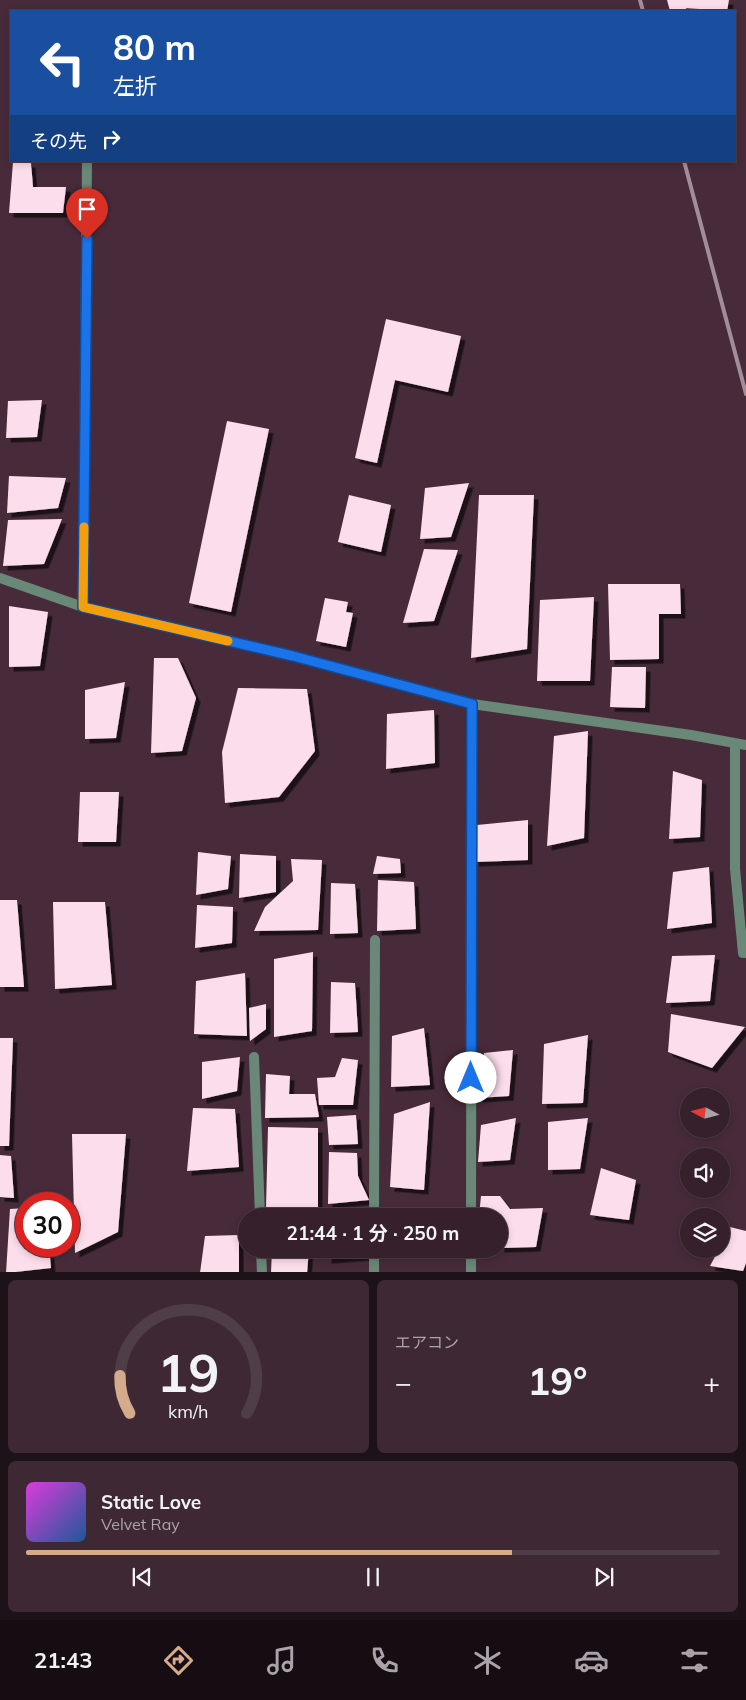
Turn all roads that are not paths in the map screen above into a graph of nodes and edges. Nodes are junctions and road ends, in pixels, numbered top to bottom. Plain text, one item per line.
1 (88, 162) edge
2 (0, 578) edge
3 (83, 607) junction
4 (472, 704) junction
5 (735, 744) junction
6 (746, 745) edge
7 (375, 940) dead end
8 (746, 953) edge
9 (254, 1057) dead end
10 (260, 1208) edge
11 (374, 1208) edge
12 (471, 1208) edge
13 (261, 1258) edge
14 (374, 1258) edge
15 (471, 1258) edge
16 (262, 1272) edge
17 (374, 1272) edge
18 (470, 1272) edge

1 - 3 street
2 - 3 street
3 - 4 street
4 - 5 street
4 - 12 street
5 - 6 street
5 - 8 street
7 - 11 street
9 - 10 street
13 - 16 street
14 - 17 street
15 - 18 street

